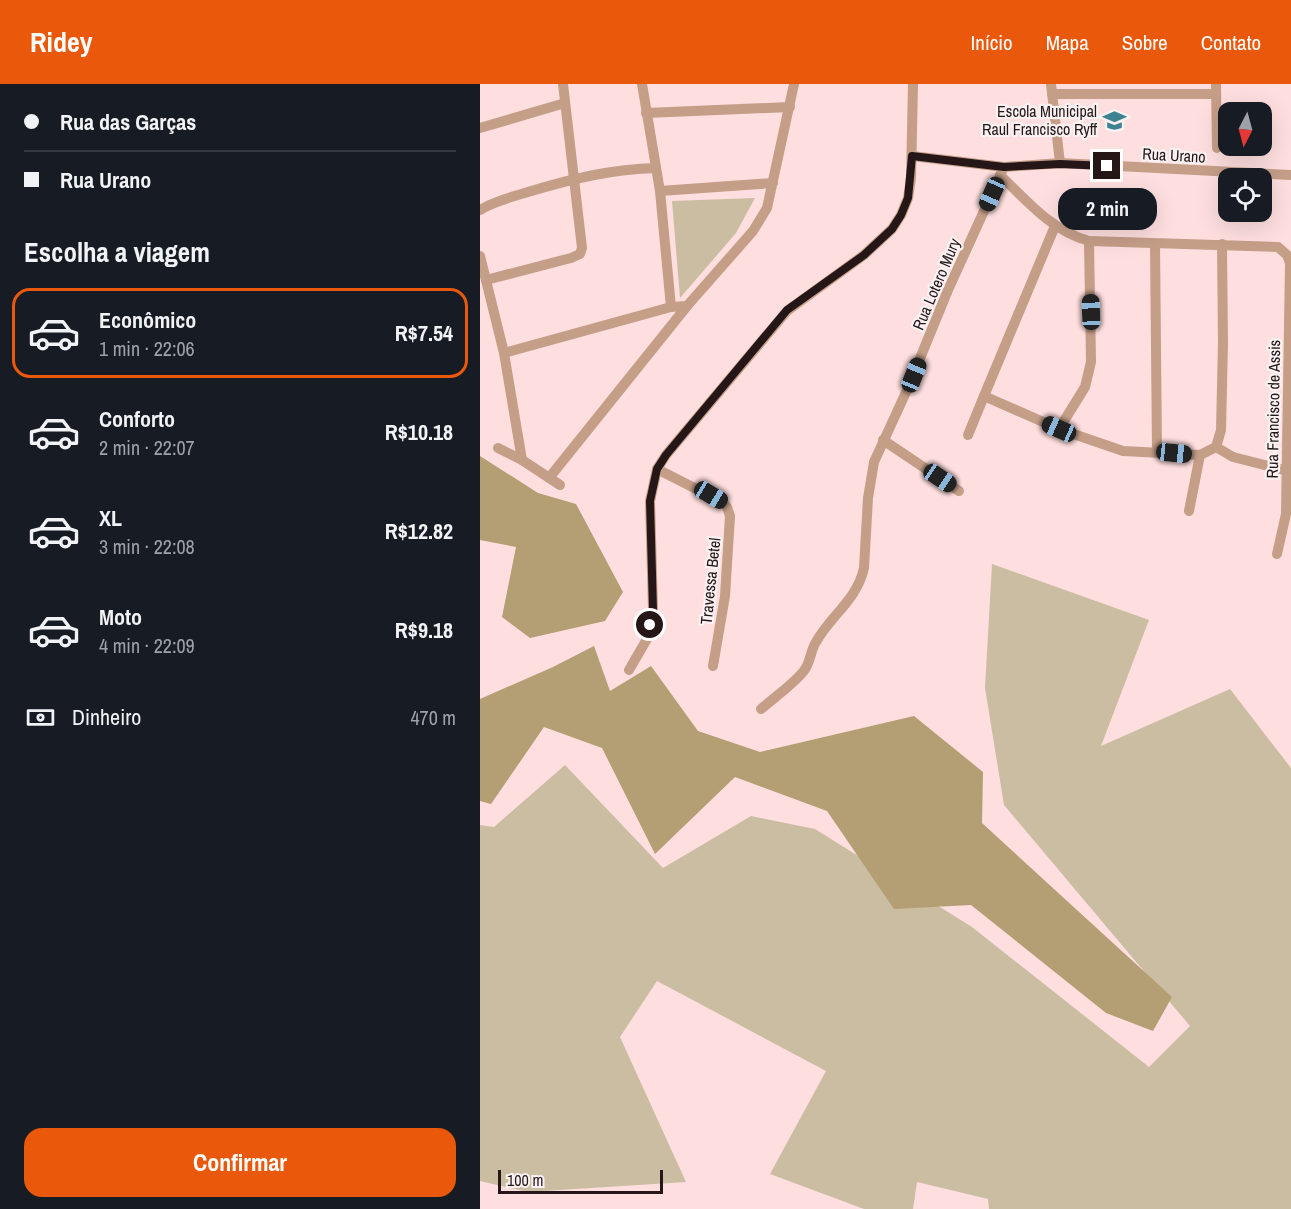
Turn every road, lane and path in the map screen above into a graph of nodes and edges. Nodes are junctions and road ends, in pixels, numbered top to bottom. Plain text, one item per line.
1 (563, 84) edge
2 (642, 84) edge
3 (794, 84) edge
4 (913, 84) edge
5 (1052, 89) edge
6 (1216, 89) edge
7 (565, 103) junction
8 (790, 106) junction
9 (646, 113) junction
10 (480, 128) edge
11 (1217, 148) dead end
12 (912, 156) junction
13 (1060, 164) junction
14 (656, 168) junction
15 (1002, 171) junction
16 (1291, 176) edge
17 (574, 178) junction
18 (773, 183) junction
19 (660, 191) junction
20 (480, 210) edge
21 (1054, 226) junction
22 (1089, 241) junction
23 (1155, 244) junction
24 (1222, 244) junction
25 (480, 256) edge
26 (1290, 263) edge
27 (486, 280) junction
28 (687, 306) junction
29 (671, 307) junction
30 (504, 353) junction
31 (984, 396) junction
32 (1059, 429) junction
33 (968, 435) dead end
34 (883, 440) junction
35 (1216, 447) junction
36 (498, 448) dead end
37 (1157, 451) junction
38 (1200, 455) junction
39 (522, 460) junction
40 (657, 469) junction
41 (1288, 471) junction
42 (549, 478) junction
43 (560, 485) dead end
44 (959, 491) dead end
45 (1190, 511) dead end
46 (1276, 554) dead end
47 (713, 666) dead end
48 (629, 670) dead end
49 (761, 709) dead end

1 - 7 street
2 - 9 street
3 - 8 street
4 - 12 street
5 - 6 street
5 - 13 street
6 - 11 street
7 - 10 street
7 - 17 street
8 - 9 street
8 - 18 street
9 - 14 street
12 - 15 street, Rua Urano
12 - 40 street
13 - 15 street, Rua Urano
13 - 16 street, Rua Urano
14 - 17 street
14 - 19 street
15 - 21 street
15 - 34 street, Rua Lotero Mury
17 - 20 street
17 - 27 street
18 - 19 street
18 - 28 street
19 - 29 street
21 - 22 street
21 - 31 street
22 - 23 street
22 - 32 street
23 - 24 street
23 - 37 street
24 - 26 street
24 - 35 street
25 - 27 street
26 - 41 street, Rua Francisco de Assis
27 - 30 street
28 - 29 street
28 - 42 street
29 - 30 street
30 - 39 street
31 - 32 street
31 - 33 street
32 - 37 street
34 - 44 street
34 - 49 street, Rua Lotero Mury
35 - 38 street
35 - 41 street
36 - 39 street
37 - 38 street
38 - 45 street
39 - 42 street
40 - 47 street, Travessa Betel
40 - 48 street
41 - 46 street, Rua Francisco de Assis
42 - 43 street

